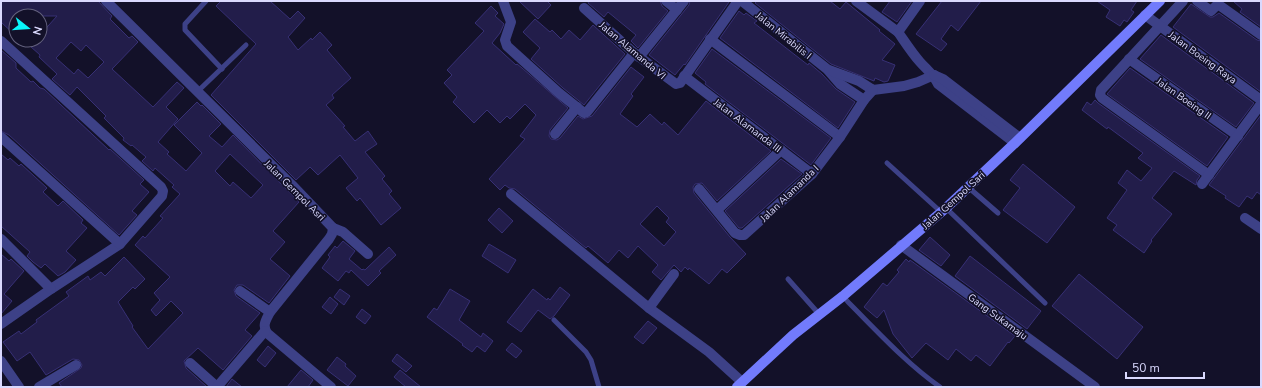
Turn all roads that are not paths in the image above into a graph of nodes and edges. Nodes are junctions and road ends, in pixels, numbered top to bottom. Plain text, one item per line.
1 (106, 1) edge
2 (206, 1) edge
3 (503, 1) edge
4 (666, 1) edge
5 (684, 1) edge
6 (738, 1) edge
7 (742, 1) edge
8 (856, 1) edge
9 (920, 1) edge
10 (1160, 1) edge
11 (1183, 1) edge
12 (1198, 1) edge
13 (584, 8) dead end
14 (677, 10) junction
15 (1153, 20) junction
16 (898, 32) junction
17 (1261, 35) edge
18 (710, 39) junction
19 (1, 41) edge
20 (246, 46) dead end
21 (637, 55) junction
22 (1129, 59) junction
23 (222, 68) junction
24 (827, 69) junction
25 (934, 75) junction
26 (684, 76) junction
27 (874, 90) junction
28 (197, 92) junction
29 (864, 100) junction
30 (1261, 100) edge
31 (1261, 104) edge
32 (577, 108) junction
33 (555, 134) dead end
34 (1238, 136) junction
35 (1, 137) edge
36 (840, 137) junction
37 (1017, 141) junction
38 (781, 150) junction
39 (887, 162) dead end
40 (812, 174) junction
41 (1209, 175) junction
42 (1202, 184) dead end
43 (968, 187) junction
44 (699, 189) dead end
45 (511, 194) dead end
46 (717, 210) junction
47 (943, 210) junction
48 (998, 213) dead end
49 (1245, 218) dead end
50 (333, 228) junction
51 (1261, 229) edge
52 (1, 239) edge
53 (120, 244) junction
54 (901, 246) junction
55 (368, 254) dead end
56 (674, 274) dead end
57 (788, 279) dead end
58 (51, 289) junction
59 (240, 291) dead end
60 (843, 296) junction
61 (1045, 303) dead end
62 (649, 308) junction
63 (270, 312) junction
64 (819, 314) junction
65 (554, 320) dead end
66 (1, 324) edge
67 (265, 331) junction
68 (1, 361) edge
69 (190, 364) dead end
70 (76, 365) dead end
71 (739, 384) edge
72 (19, 387) edge
73 (39, 387) edge
74 (217, 387) edge
75 (331, 387) edge
76 (599, 387) edge
77 (940, 387) edge
78 (1095, 387) edge

1 - 28 street, Jalan Gempol Asri
2 - 23 lane
3 - 32 street
4 - 14 street
5 - 14 street
6 - 18 street
7 - 24 street, Jalan Mirabilis I
8 - 16 street
9 - 16 street
10 - 15 street, Jalan Gempol Sari
11 - 15 street
12 - 17 street
13 - 21 street, Jalan Alamanda VI
14 - 21 street
15 - 22 street
15 - 30 street, Jalan Boeing Raya
15 - 37 street, Jalan Gempol Sari
16 - 25 street
18 - 26 street
18 - 36 street
19 - 53 street
20 - 23 lane
21 - 26 street, Jalan Alamanda VI
21 - 32 street
22 - 34 street, Jalan Boeing II
22 - 41 street
23 - 28 lane
24 - 27 street, Jalan Mirabilis I
24 - 29 street, Jalan Mirabilis I
25 - 27 street
25 - 37 street
26 - 38 street, Jalan Alamanda III
27 - 29 street, Jalan Alamanda I
28 - 50 street, Jalan Gempol Asri
29 - 36 street, Jalan Alamanda I
31 - 34 street
32 - 33 street
34 - 41 street
35 - 53 street
36 - 40 street, Jalan Alamanda I
37 - 43 street, Jalan Gempol Sari
38 - 40 street, Jalan Alamanda III
38 - 46 street
39 - 47 lane
40 - 46 street, Jalan Alamanda I
41 - 42 street
43 - 47 street, Jalan Gempol Sari
43 - 48 lane
44 - 46 street
45 - 62 street
47 - 54 street, Jalan Gempol Sari
47 - 61 lane
49 - 51 street
50 - 55 street
50 - 63 street, Jalan Gempol Asri
52 - 58 street
53 - 58 street
54 - 60 street, Jalan Gempol Sari
54 - 78 street, Gang Sukamaju
56 - 62 street
57 - 64 lane
58 - 66 street
59 - 63 street
60 - 64 street, Jalan Gempol Sari
60 - 77 lane
62 - 71 street
63 - 67 street, Jalan Gempol Asri
64 - 71 street, Jalan Gempol Sari
65 - 76 lane
67 - 74 street
67 - 75 street
68 - 72 street
69 - 74 street
70 - 73 street

